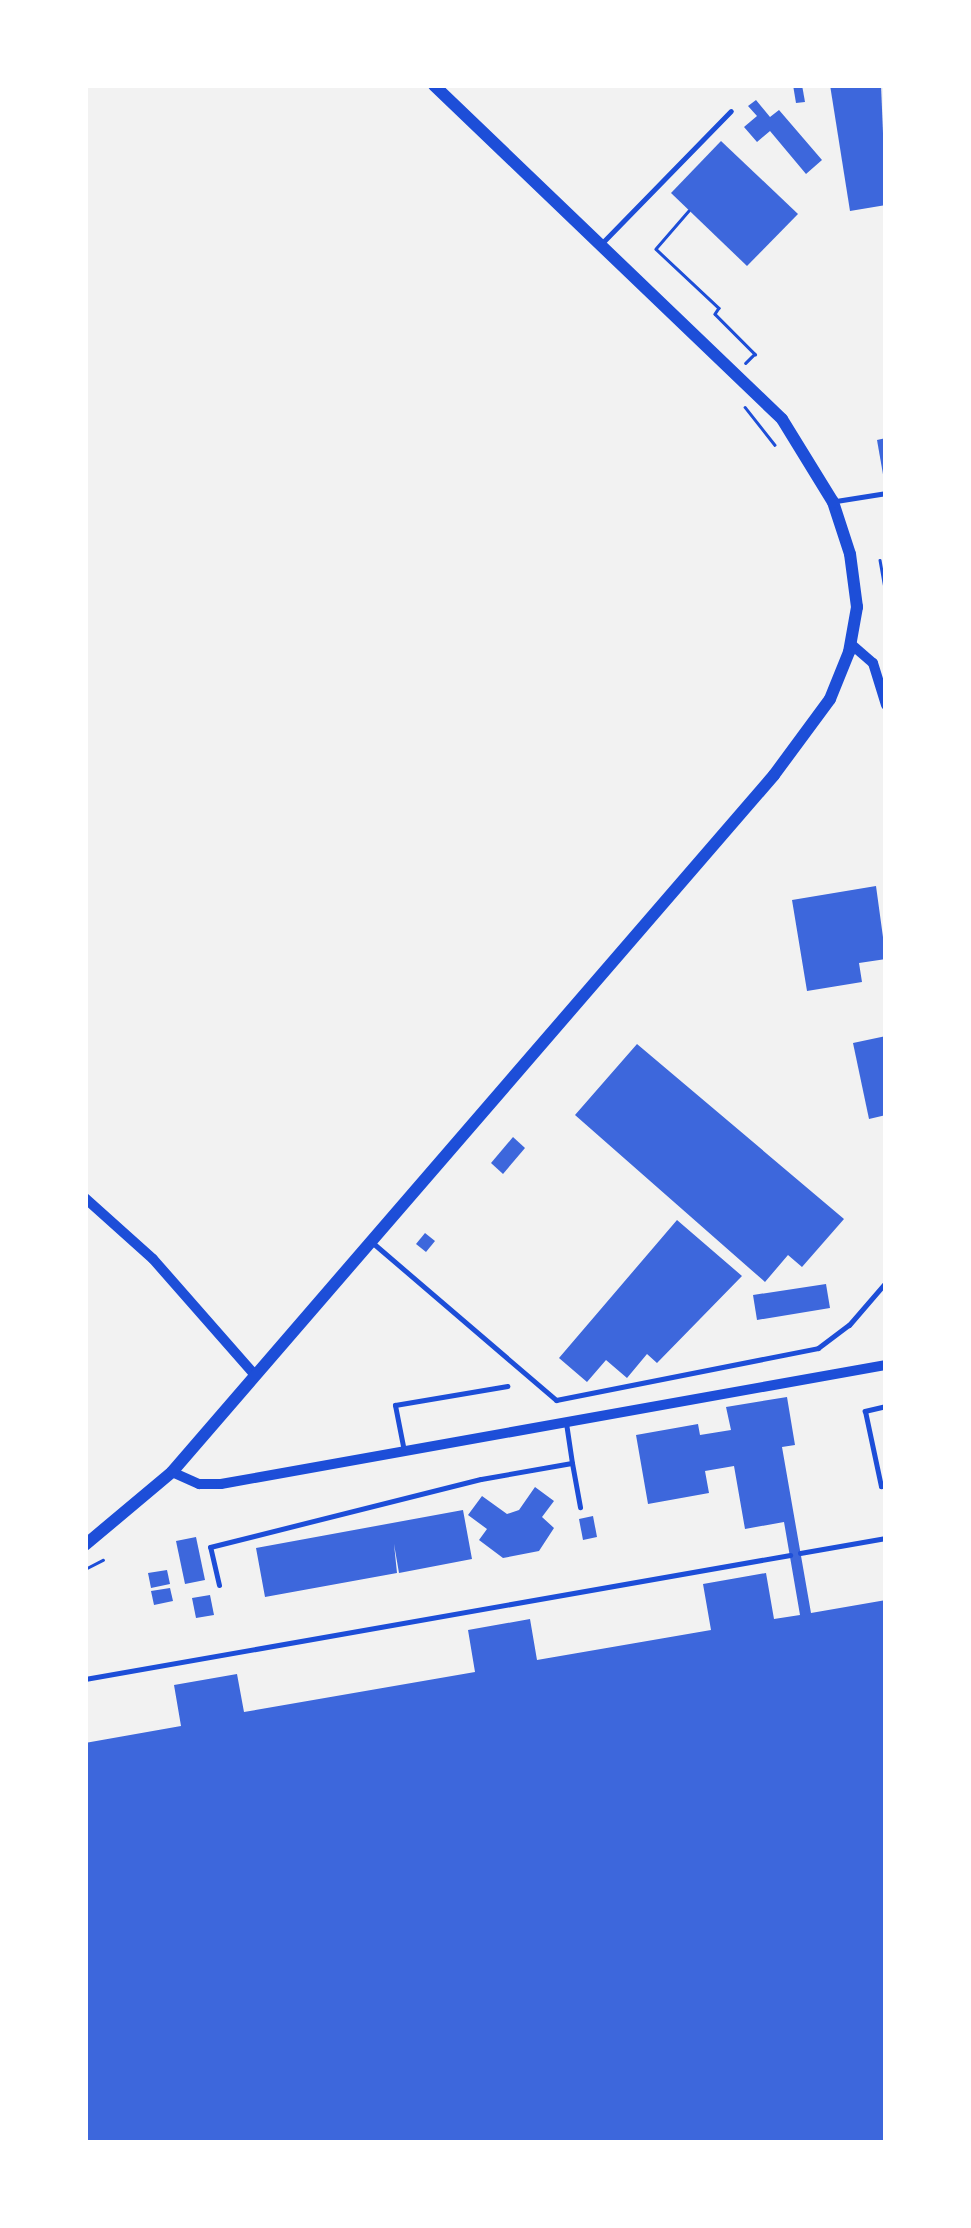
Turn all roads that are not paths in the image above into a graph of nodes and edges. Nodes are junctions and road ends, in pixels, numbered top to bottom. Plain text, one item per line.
1 (434, 85) edge
2 (731, 111) dead end
3 (600, 244) junction
4 (886, 493) edge
5 (833, 502) junction
6 (851, 644) junction
7 (886, 705) edge
8 (85, 1198) edge
9 (371, 1241) junction
10 (886, 1282) edge
11 (886, 1365) edge
12 (256, 1376) junction
13 (506, 1386) dead end
14 (886, 1406) edge
15 (566, 1424) junction
16 (404, 1451) junction
17 (572, 1463) junction
18 (172, 1472) junction
19 (886, 1485) edge
20 (580, 1507) dead end
21 (886, 1538) edge
22 (85, 1545) edge
23 (800, 1553) dead end
24 (790, 1555) dead end
25 (218, 1585) dead end
26 (85, 1679) edge

1 - 3 street
2 - 3 lane
3 - 5 street
4 - 5 lane
5 - 6 street
6 - 7 street
6 - 9 street
8 - 12 street
9 - 10 lane
9 - 12 street
11 - 15 street
12 - 18 street
13 - 16 lane
14 - 19 lane
15 - 16 street
15 - 17 lane
16 - 18 street
17 - 20 lane
17 - 25 lane
18 - 22 street
21 - 23 lane
24 - 26 lane

